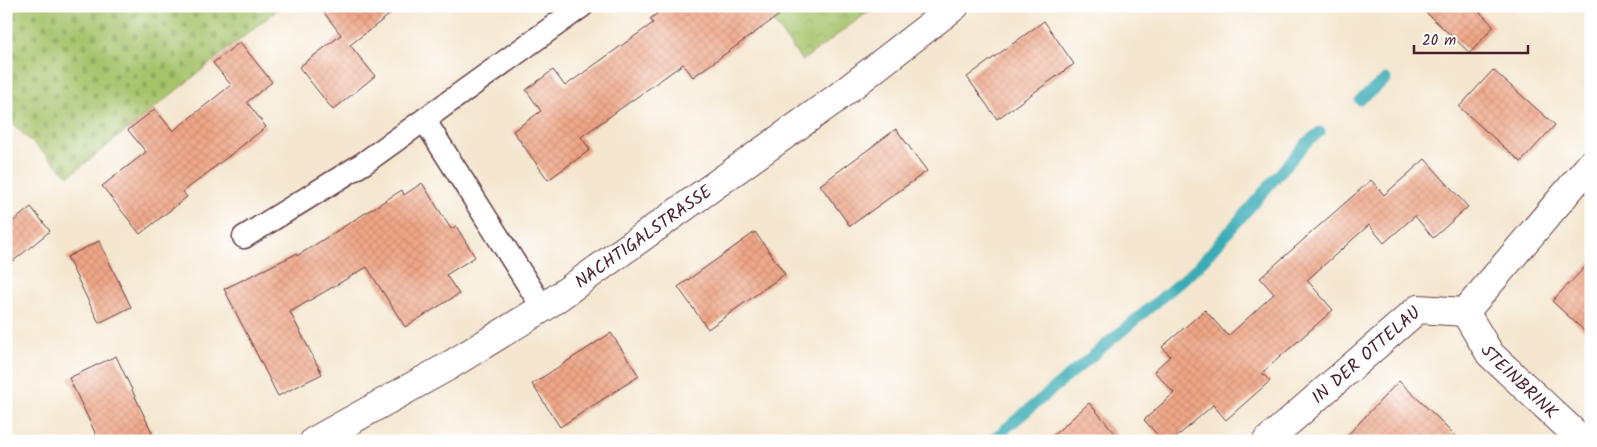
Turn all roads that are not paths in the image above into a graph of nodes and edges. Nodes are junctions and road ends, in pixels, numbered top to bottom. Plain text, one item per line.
1 (582, 6) edge
2 (955, 6) edge
3 (425, 121) junction
4 (1591, 164) edge
5 (244, 237) dead end
6 (544, 308) junction
7 (1466, 312) junction
8 (314, 441) edge
9 (1267, 441) edge
10 (1582, 441) edge

1 - 3 lane
2 - 6 street, NACHTIGALSTRASSE
3 - 5 lane
3 - 6 lane
4 - 7 street
6 - 8 street, NACHTIGALSTRASSE
7 - 9 street, IN DER OTTELAU
7 - 10 street, STEINBRINK

